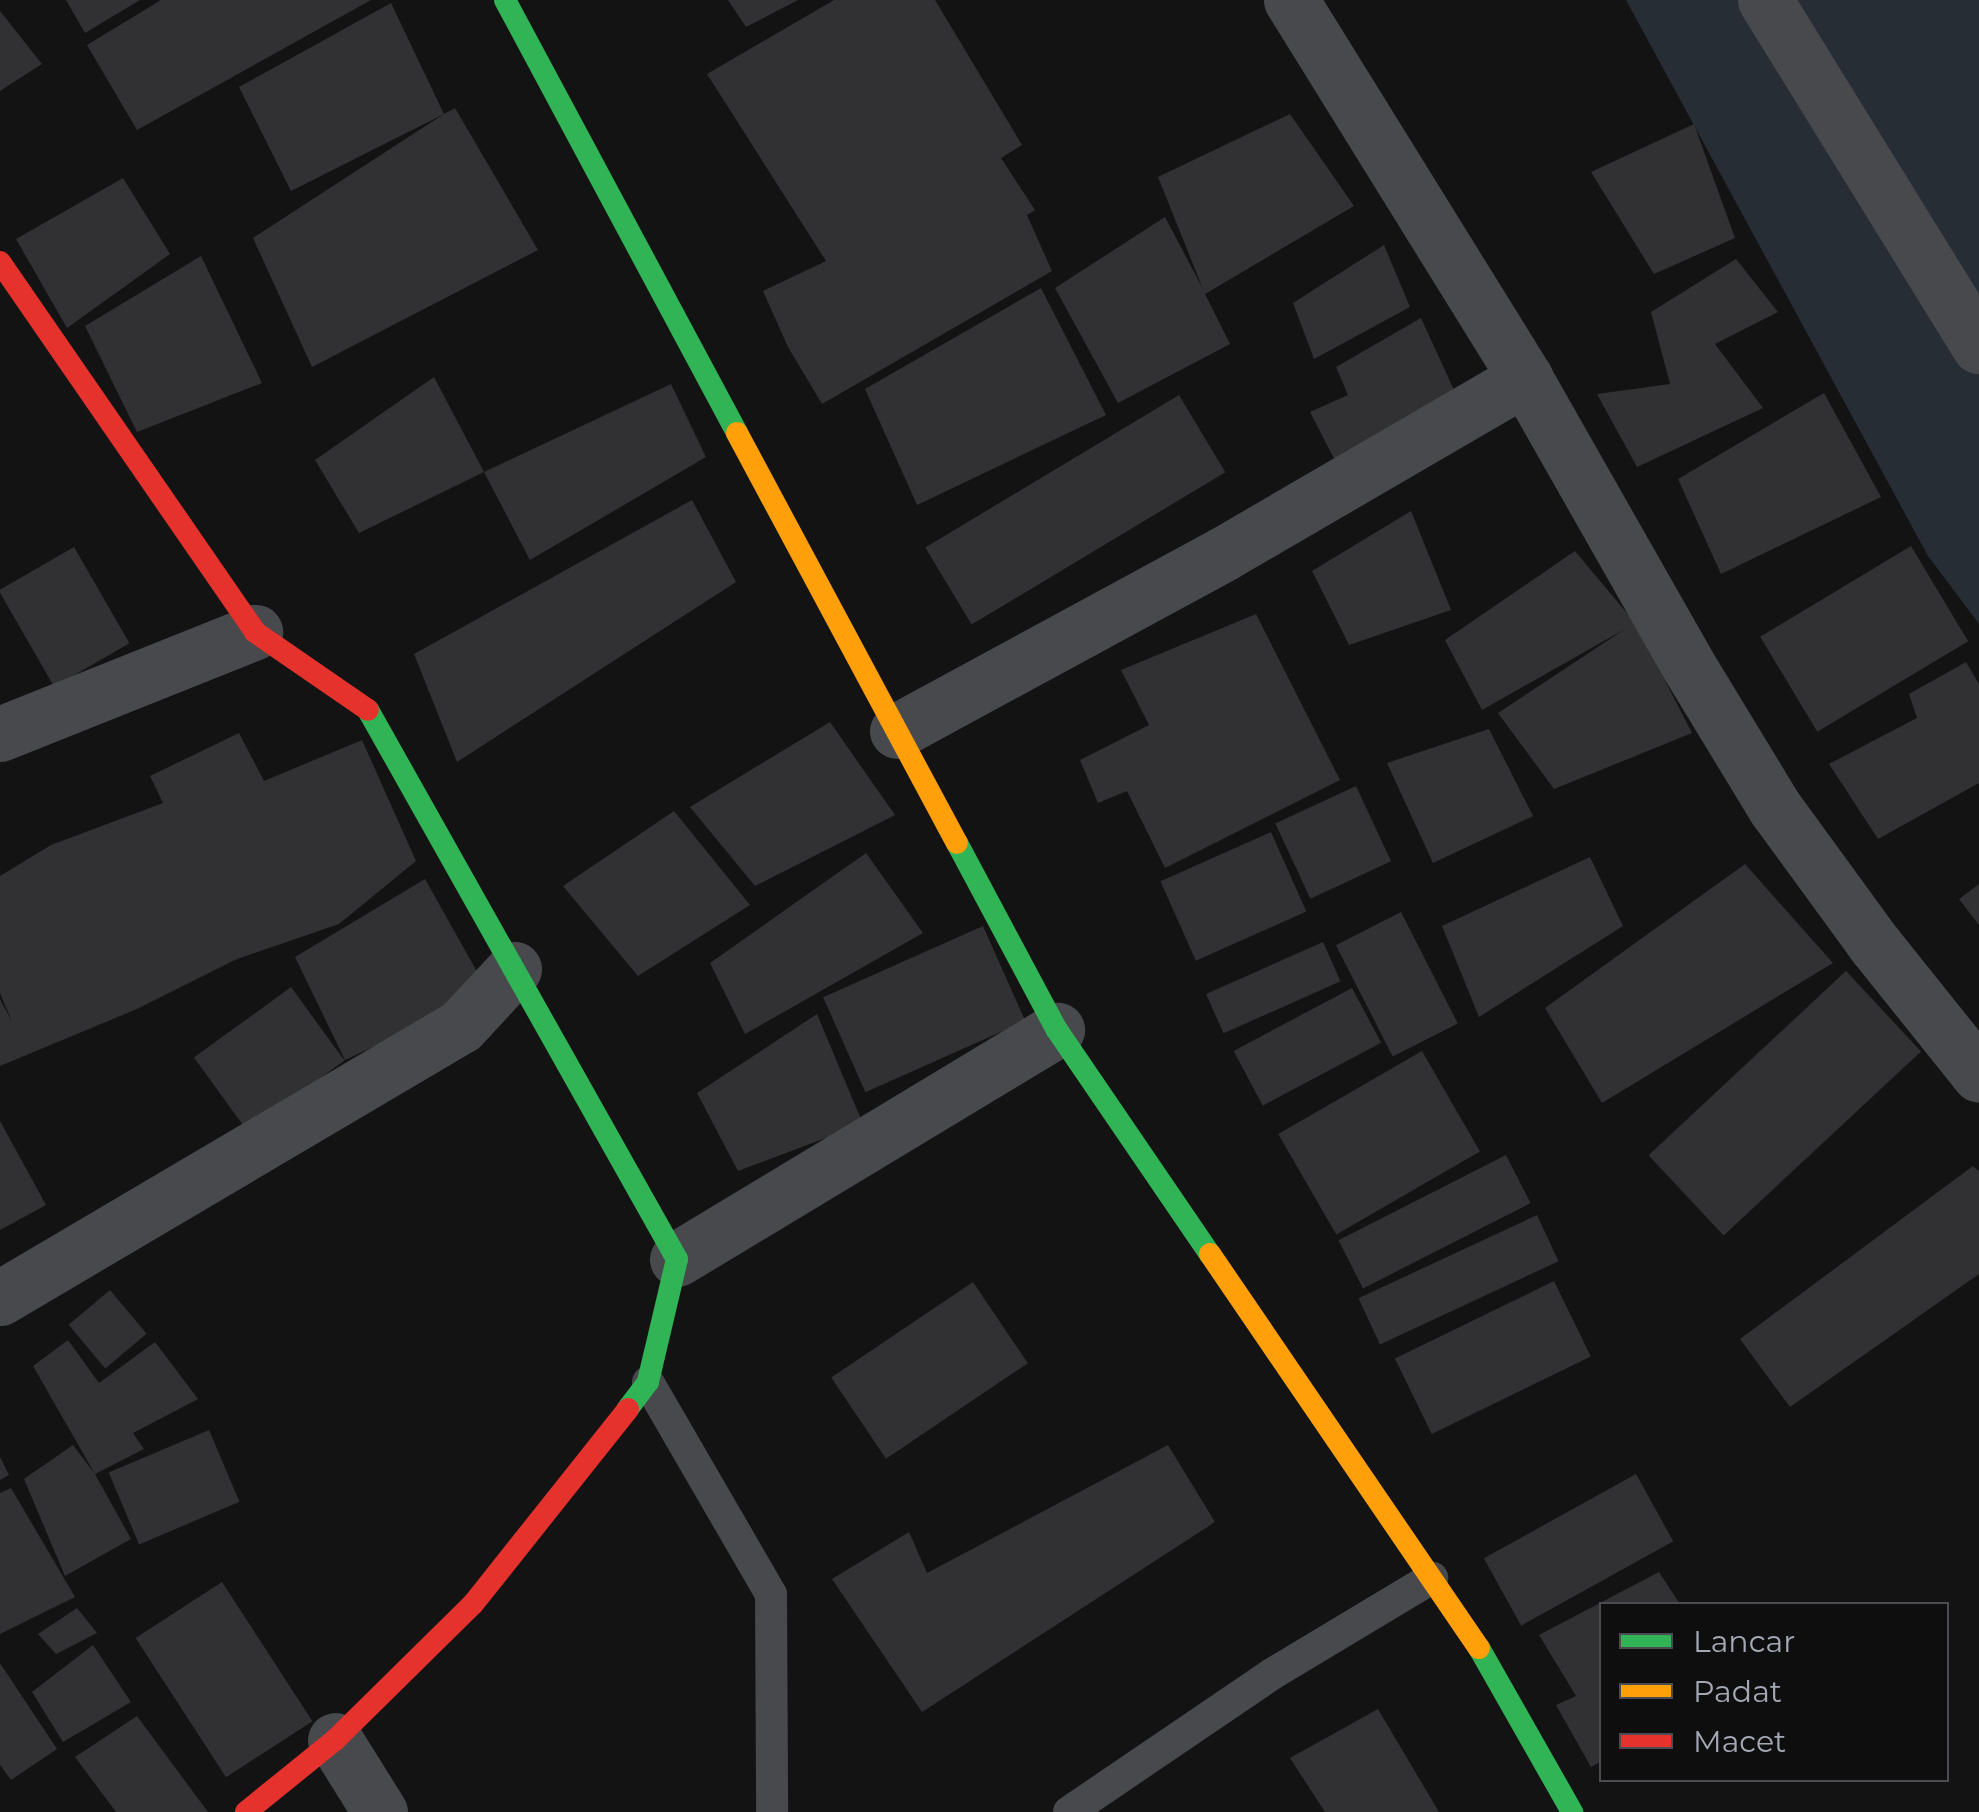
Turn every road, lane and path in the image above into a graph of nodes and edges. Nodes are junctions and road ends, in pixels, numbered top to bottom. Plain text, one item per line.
1 (506, 0) edge
2 (1290, 0) edge
3 (1765, 0) edge
4 (0, 262) edge
5 (1979, 346) edge
6 (1526, 378) junction
7 (255, 632) junction
8 (897, 730) junction
9 (0, 734) edge
10 (514, 969) junction
11 (1058, 1030) junction
12 (1979, 1075) edge
13 (677, 1259) junction
14 (0, 1298) edge
15 (648, 1382) junction
16 (1432, 1578) junction
17 (334, 1740) junction
18 (246, 1812) edge
19 (380, 1812) edge
20 (772, 1812) edge
21 (1069, 1812) edge
22 (1572, 1812) edge

1 - 8 main road
2 - 6 street
3 - 5 street
4 - 7 main road
6 - 8 street
6 - 12 street
7 - 9 street
7 - 10 main road
8 - 11 main road
10 - 13 main road
10 - 14 street
11 - 13 street
11 - 16 main road
13 - 15 main road
15 - 17 main road
15 - 20 lane
16 - 21 lane
16 - 22 main road
17 - 18 main road
17 - 19 street

